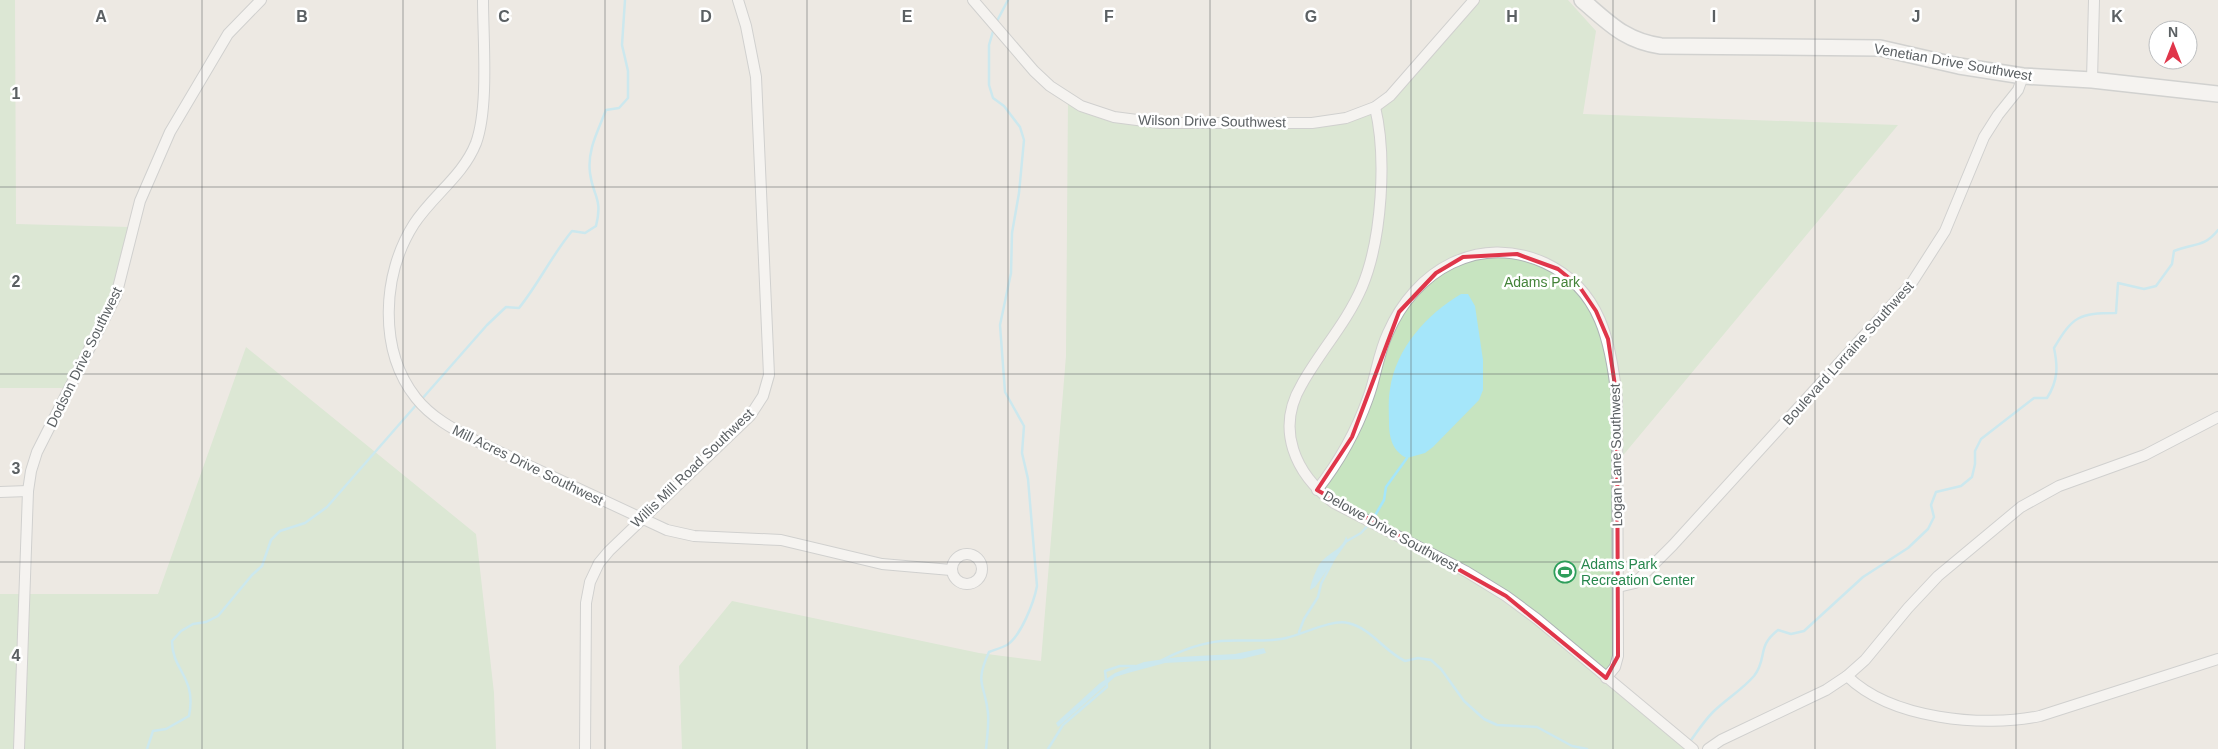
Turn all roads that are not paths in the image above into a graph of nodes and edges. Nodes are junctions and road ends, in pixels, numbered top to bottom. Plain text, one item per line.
1 (261, 0) edge
2 (483, 0) edge
3 (738, 0) edge
4 (972, 0) edge
5 (1474, 0) edge
6 (1582, 0) edge
7 (2094, 0) edge
8 (2023, 76) junction
9 (2092, 80) junction
10 (2218, 94) edge
11 (1375, 107) junction
12 (2218, 417) edge
13 (1317, 490) junction
14 (28, 491) junction
15 (0, 492) edge
16 (640, 519) junction
17 (951, 570) dead end
18 (1618, 587) junction
19 (2218, 659) edge
20 (1847, 676) junction
21 (1606, 678) junction
22 (19, 749) edge
23 (585, 749) edge
24 (1693, 749) edge
25 (1708, 749) edge

1 - 14 street, Dodson Drive Southwest
2 - 16 street, Mill Acres Drive Southwest
3 - 16 street, Willis Mill Road Southwest
4 - 11 street, Wilson Drive Southwest
5 - 11 street
6 - 8 street, Venetian Drive Southwest
7 - 9 street
8 - 9 street, Venetian Drive Southwest
8 - 18 street, Boulevard Lorraine Southwest
9 - 10 street, Venetian Drive Southwest
11 - 13 street, Delowe Drive Southwest
12 - 20 street
13 - 18 street, Logan Lane Southwest
13 - 21 street, Delowe Drive Southwest
14 - 15 street
14 - 22 street, Dodson Drive Southwest
16 - 17 street, Mill Acres Drive Southwest
16 - 23 street, Willis Mill Road Southwest
18 - 21 street, Logan Lane Southwest
19 - 20 street
20 - 25 street
21 - 24 street, Delowe Drive Southwest

